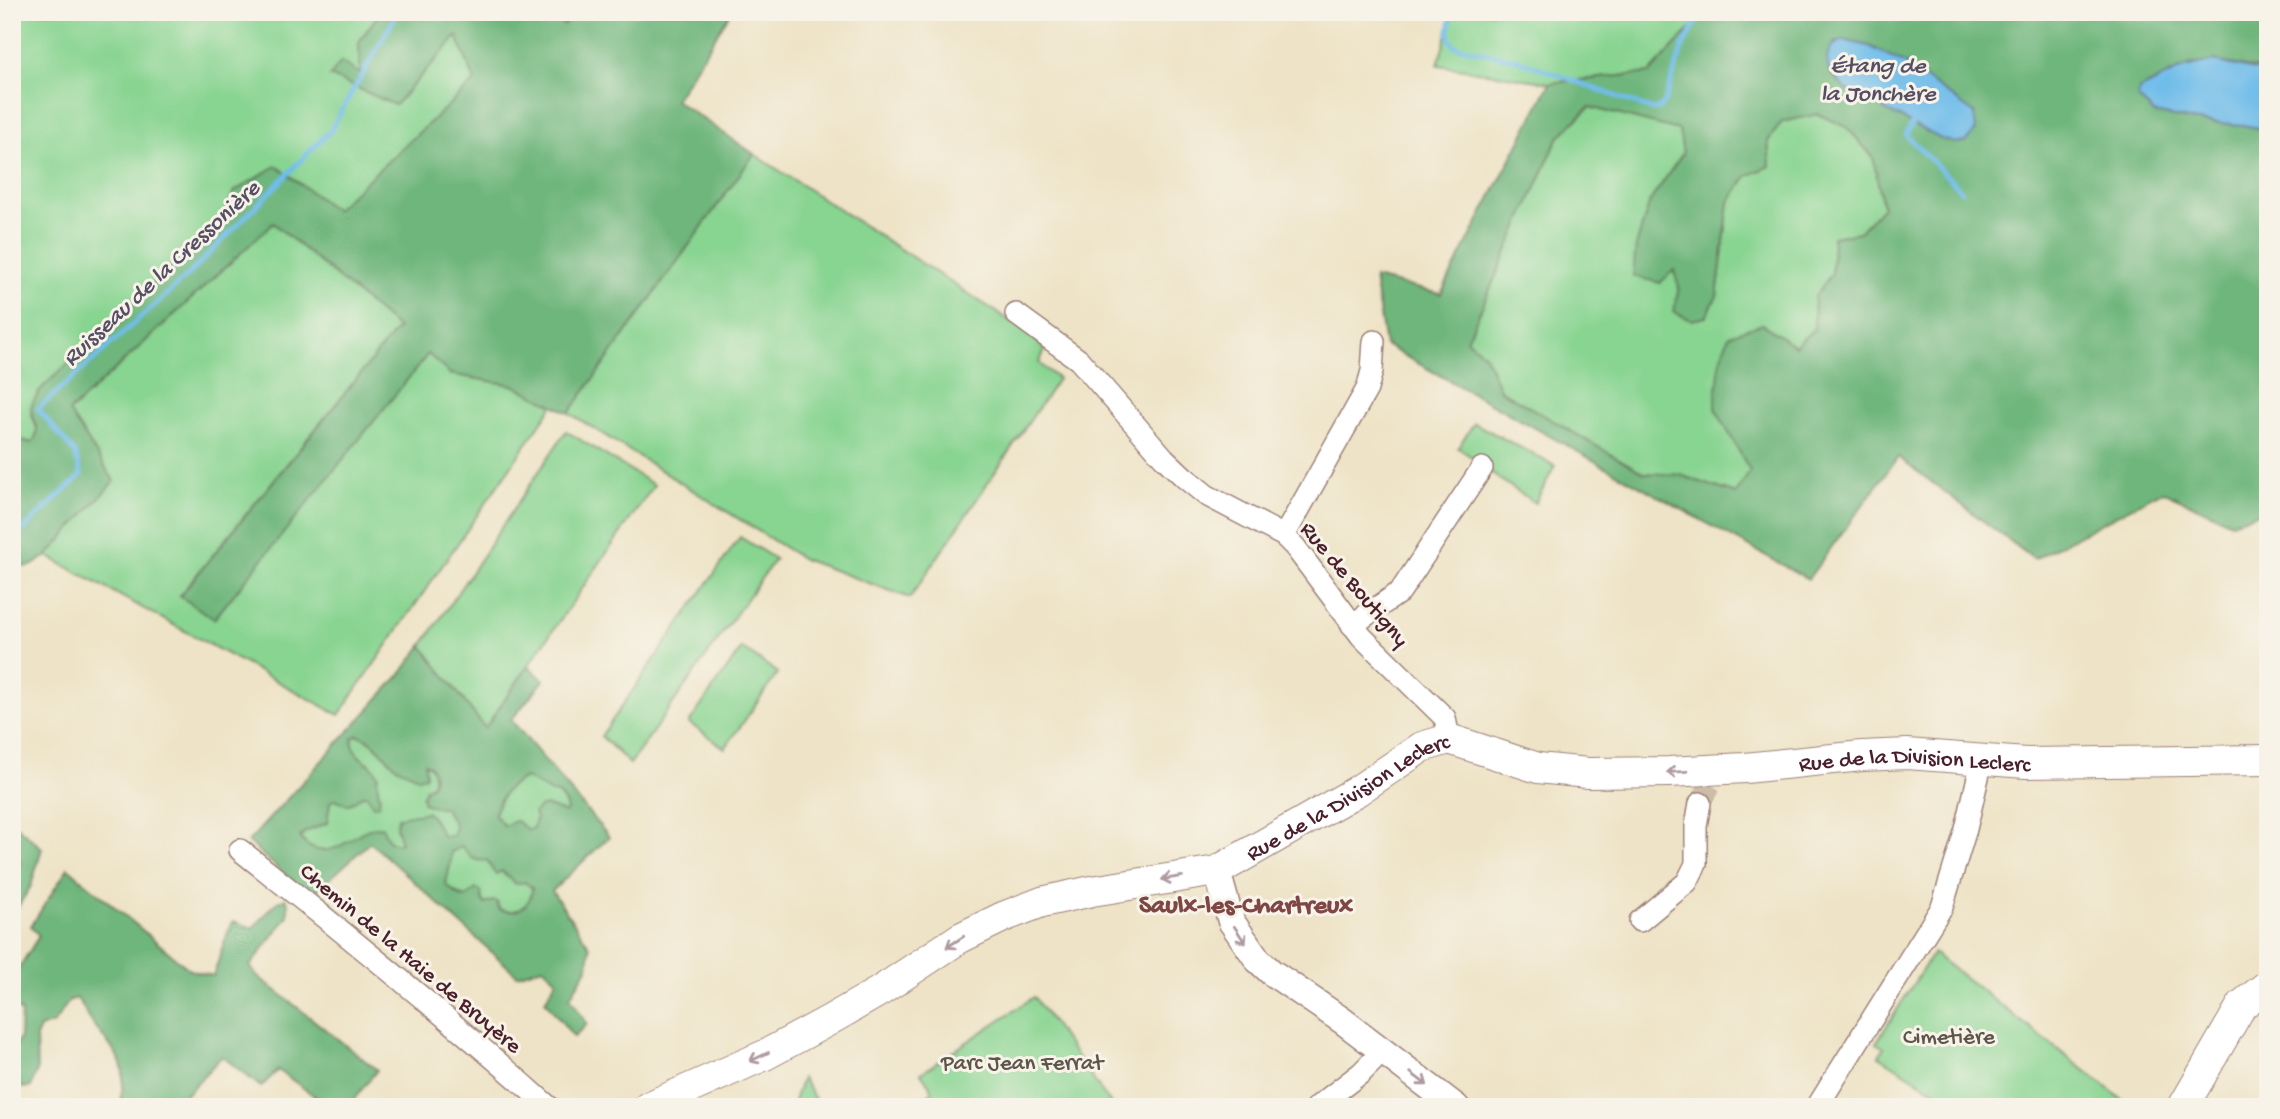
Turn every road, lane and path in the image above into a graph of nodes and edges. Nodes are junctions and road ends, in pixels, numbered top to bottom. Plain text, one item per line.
1 (1016, 314) dead end
2 (1374, 341) dead end
3 (1482, 468) dead end
4 (1284, 536) junction
5 (1352, 625) junction
6 (1448, 739) junction
7 (1982, 760) junction
8 (2268, 760) edge
9 (1700, 803) tunnel mouth
10 (240, 850) dead end
11 (1217, 871) junction
12 (1640, 922) dead end
13 (2268, 985) edge
14 (1382, 1052) junction
15 (550, 1107) edge
16 (648, 1107) edge
17 (1317, 1107) edge
18 (1456, 1107) edge
19 (1818, 1107) edge
20 (2183, 1107) edge

1 - 4 street, Rue de Boutigny
2 - 4 street
3 - 5 street
4 - 5 street, Rue de Boutigny
5 - 6 street, Rue de Boutigny
7 -> 6 main road, Rue de la Division Leclerc
6 - 11 main road, Rue de la Division Leclerc
7 - 8 main road, Rue de la Division Leclerc
7 - 19 street
9 - 12 street
10 - 15 street, Chemin de la Haie de Bruyère
11 -> 14 street
11 -> 16 main road, Rue de la Division Leclerc
13 - 20 main road
14 - 17 street
14 -> 18 street

